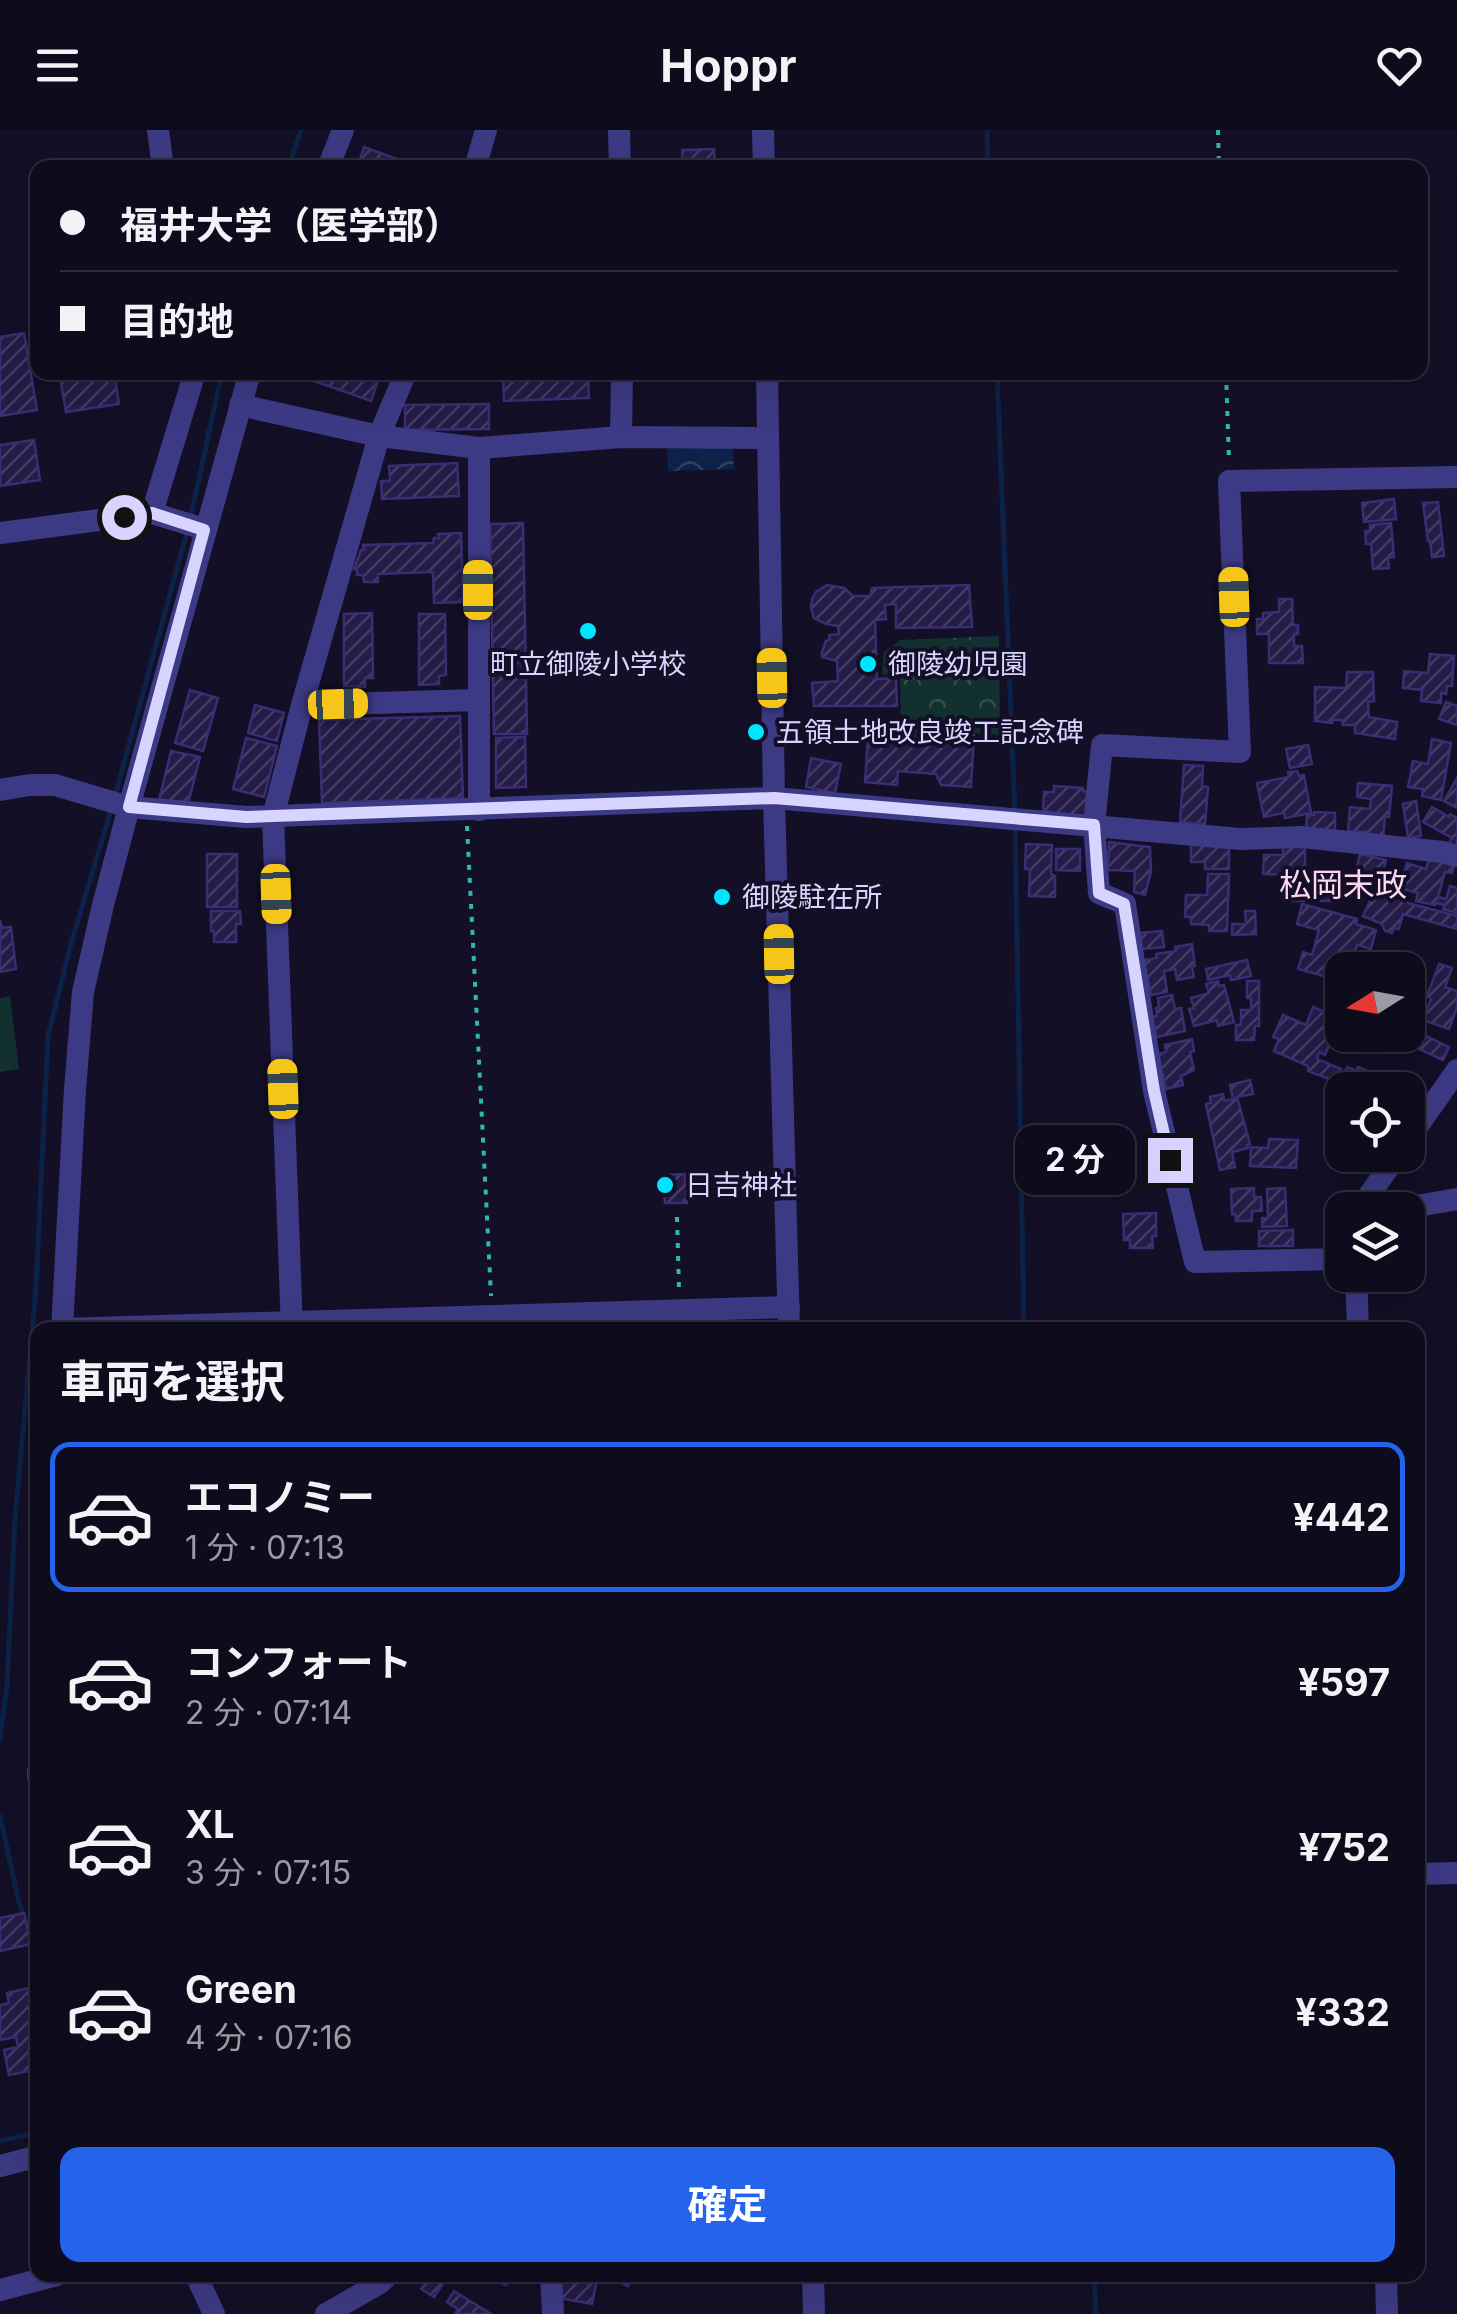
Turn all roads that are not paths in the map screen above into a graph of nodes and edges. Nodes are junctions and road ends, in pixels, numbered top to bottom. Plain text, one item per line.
1 (158, 130) edge
2 (343, 130) edge
3 (486, 130) edge
4 (619, 130) edge
5 (763, 130) edge
6 (163, 160) edge
7 (331, 160) edge
8 (478, 160) edge
9 (620, 160) edge
10 (764, 160) edge
11 (193, 380) edge
12 (248, 380) edge
13 (403, 380) edge
14 (622, 380) edge
15 (767, 380) edge
16 (240, 404) junction
17 (380, 436) junction
18 (621, 437) junction
19 (768, 438) junction
20 (480, 448) junction
21 (1457, 477) edge
22 (152, 513) junction
23 (204, 530) junction
24 (0, 533) edge
25 (479, 700) junction
26 (302, 705) junction
27 (0, 790) edge
28 (774, 798) junction
29 (129, 807) junction
30 (472, 810) junction
31 (273, 816) junction
32 (1094, 825) junction
33 (1457, 856) edge
34 (1457, 1070) edge
35 (1425, 1116) edge
36 (1457, 1199) edge
37 (1425, 1204) edge
38 (1325, 1259) edge
39 (1357, 1292) edge
40 (789, 1318) edge
41 (62, 1322) edge
42 (292, 1322) edge
43 (372, 1322) edge
44 (511, 1322) edge
45 (564, 1322) edge
46 (1358, 1322) edge
47 (1457, 1873) edge
48 (1425, 1874) edge
49 (30, 2158) edge
50 (0, 2166) edge
51 (30, 2282) edge
52 (199, 2282) edge
53 (381, 2282) edge
54 (551, 2282) edge
55 (812, 2282) edge
56 (1386, 2282) edge
57 (0, 2290) edge
58 (214, 2314) edge
59 (326, 2314) edge
60 (553, 2314) edge
61 (814, 2314) edge
62 (1388, 2314) edge

1 - 6 street
2 - 7 street
3 - 8 street
4 - 9 street
5 - 10 street
11 - 22 street
12 - 16 street
13 - 17 street
14 - 18 street
15 - 19 street
16 - 17 street
16 - 23 street
17 - 20 street
17 - 26 street
18 - 19 street
18 - 20 street
19 - 28 street
20 - 25 street
21 - 32 street
22 - 23 street
22 - 24 street
23 - 29 street
25 - 26 street
25 - 30 street
26 - 31 street
27 - 29 street
28 - 30 street
28 - 32 street
28 - 40 street
29 - 31 street
29 - 41 street
30 - 31 street
31 - 42 street
32 - 33 street
32 - 38 street
34 - 35 street
36 - 37 street
39 - 46 street
40 - 45 street
43 - 44 street
47 - 48 street
49 - 50 street
51 - 57 street
52 - 58 street
53 - 59 street
54 - 60 street
55 - 61 street
56 - 62 street

